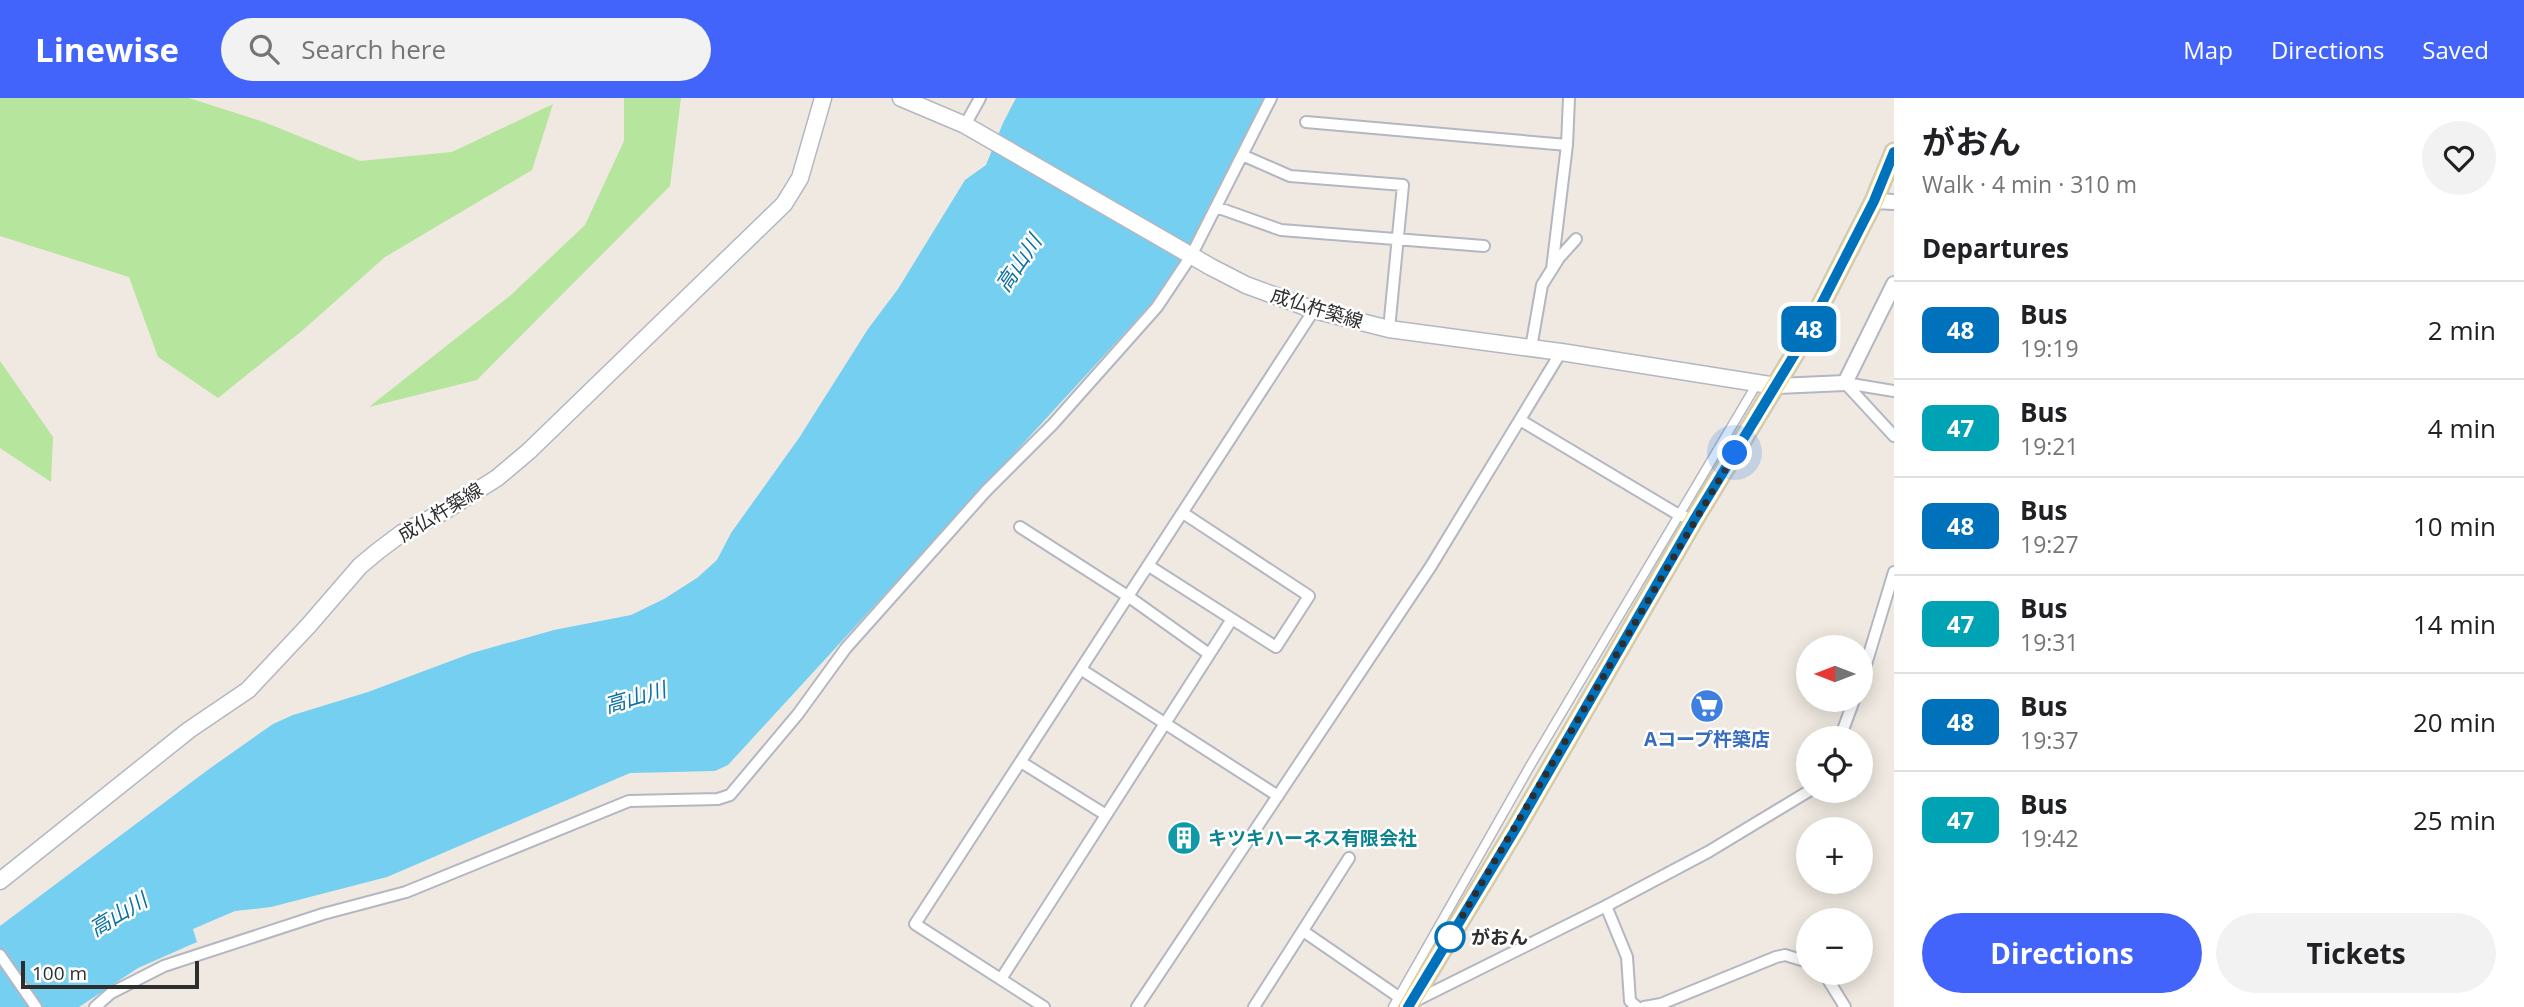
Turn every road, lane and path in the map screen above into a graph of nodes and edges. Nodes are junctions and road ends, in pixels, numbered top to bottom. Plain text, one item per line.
1 (823, 98) edge
2 (901, 98) edge
3 (980, 98) edge
4 (1271, 98) edge
5 (1569, 98) edge
6 (1306, 122) dead end
7 (965, 125) junction
8 (1567, 145) junction
9 (1894, 152) edge
10 (1242, 155) junction
11 (1874, 201) junction
12 (1894, 202) edge
13 (1216, 207) junction
14 (1399, 238) junction
15 (1576, 239) dead end
16 (1484, 246) dead end
17 (1191, 256) junction
18 (1552, 269) junction
19 (1894, 284) edge
20 (1314, 310) junction
21 (1389, 329) junction
22 (1531, 348) junction
23 (1561, 352) junction
24 (1758, 382) junction
25 (1845, 383) junction
26 (1776, 386) junction
27 (1894, 391) edge
28 (1520, 420) junction
29 (1894, 436) edge
30 (1183, 513) junction
31 (1686, 518) junction
32 (1020, 527) dead end
33 (1149, 566) junction
34 (1894, 572) edge
35 (1129, 597) junction
36 (1232, 619) junction
37 (1873, 641) edge
38 (1209, 654) junction
39 (1082, 670) junction
40 (1165, 723) junction
41 (1021, 762) junction
42 (1278, 796) junction
43 (1796, 799) edge
44 (1106, 815) junction
45 (1349, 858) dead end
46 (0, 881) edge
47 (1606, 906) junction
48 (1303, 931) junction
49 (0, 956) edge
50 (1796, 958) edge
51 (1001, 979) junction
52 (1831, 985) edge
53 (1402, 1003) edge
54 (36, 1007) edge
55 (95, 1007) edge
56 (1044, 1007) edge
57 (1138, 1007) edge
58 (1254, 1007) edge
59 (1637, 1007) edge
60 (1644, 1007) edge
61 (1845, 1007) edge

1 - 46 main road, 成仏杵築線
2 - 7 main road, 成仏杵築線
3 - 7 street
4 - 10 street
5 - 8 street
6 - 8 street
7 - 17 main road, 成仏杵築線
8 - 18 street
9 - 11 main road
10 - 13 street
10 - 14 street
11 - 12 street
11 - 26 main road
13 - 14 street
13 - 17 street
14 - 16 street
14 - 21 street
15 - 18 street
17 - 20 main road, 成仏杵築線
17 - 55 street
18 - 22 street
19 - 25 street
20 - 21 main road, 成仏杵築線
20 - 30 street
21 - 22 main road, 成仏杵築線
22 - 23 main road, 成仏杵築線
23 - 24 main road, 成仏杵築線
23 - 28 street
24 - 26 main road, 成仏杵築線
24 - 31 street
25 - 26 street
25 - 27 street
25 - 29 street
26 - 31 main road
28 - 31 street
28 - 42 street
30 - 33 street
30 - 36 street
31 - 53 main road
32 - 35 street
33 - 35 street
33 - 36 street
34 - 37 street
35 - 38 street
35 - 39 street
36 - 38 street
38 - 40 street
39 - 40 street
39 - 41 street
40 - 42 street
40 - 44 street
41 - 44 street
41 - 51 street
42 - 57 street
43 - 47 street
44 - 51 street
45 - 48 street
47 - 53 street
47 - 59 street
48 - 53 street
48 - 58 street
49 - 54 street
50 - 60 street
51 - 56 street
52 - 61 street

